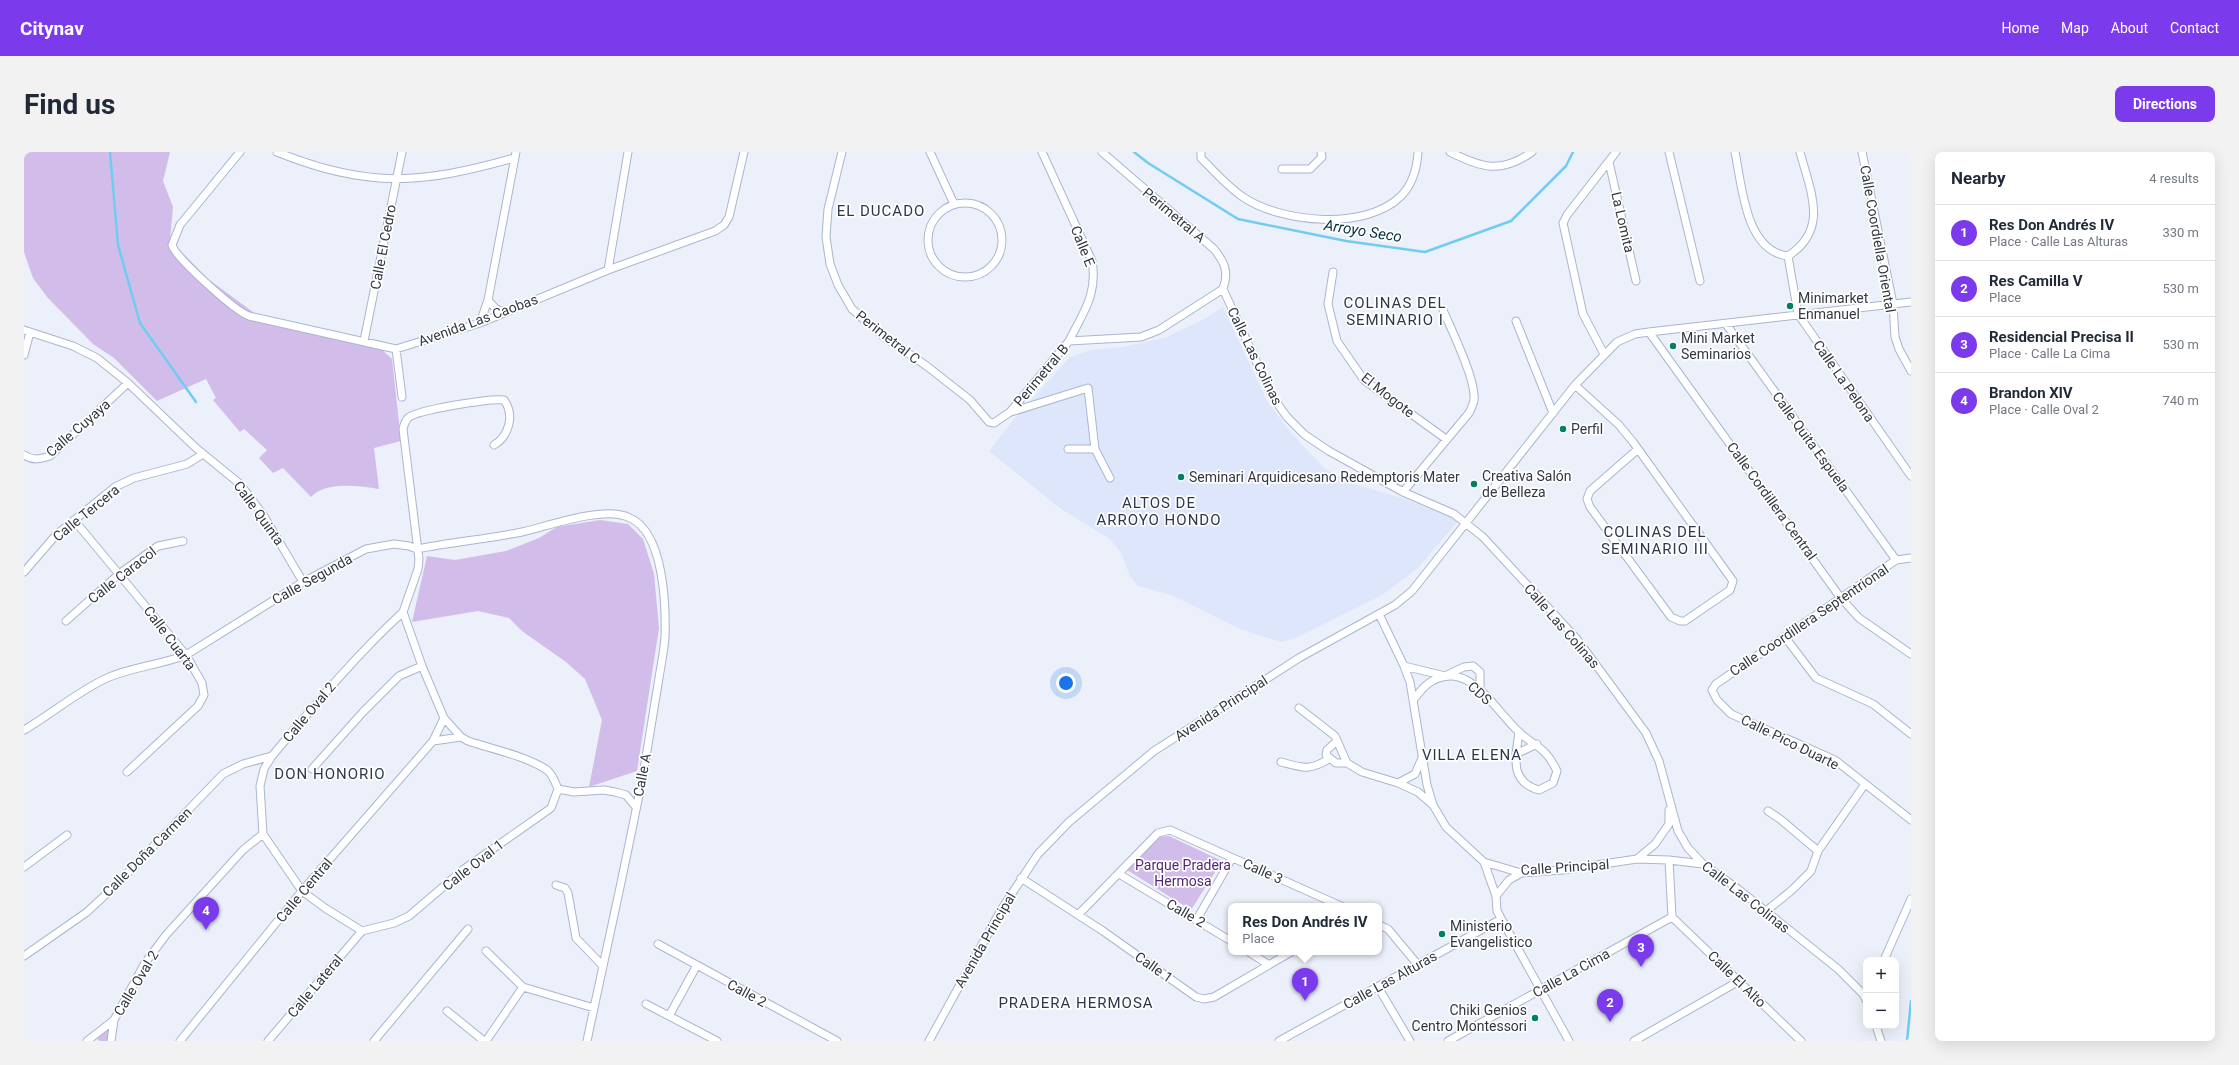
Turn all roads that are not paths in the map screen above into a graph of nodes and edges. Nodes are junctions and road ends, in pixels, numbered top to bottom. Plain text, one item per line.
1 (240, 152) edge
2 (277, 152) edge
3 (402, 152) edge
4 (628, 152) edge
5 (744, 152) edge
6 (842, 152) edge
7 (930, 152) edge
8 (1042, 152) edge
9 (1102, 152) edge
10 (1321, 152) edge
11 (1418, 152) edge
12 (1450, 152) edge
13 (1532, 152) edge
14 (1616, 152) edge
15 (1669, 152) edge
16 (1735, 152) edge
17 (1800, 152) edge
18 (1862, 152) edge
19 (515, 155) edge
20 (1201, 155) edge
21 (1609, 162) junction
22 (1282, 169) dead end
23 (397, 179) junction
24 (954, 204) junction
25 (1788, 256) junction
26 (608, 270) junction
27 (1332, 272) dead end
28 (1700, 280) dead end
29 (1636, 281) dead end
30 (1223, 289) junction
31 (488, 300) junction
32 (1911, 302) edge
33 (1893, 304) junction
34 (1443, 310) dead end
35 (504, 313) junction
36 (1798, 314) junction
37 (1516, 321) dead end
38 (480, 323) junction
39 (1726, 324) junction
40 (27, 331) edge
41 (1649, 332) junction
42 (364, 341) junction
43 (1069, 341) junction
44 (396, 349) junction
45 (1604, 354) junction
46 (24, 355) edge
47 (1911, 371) edge
48 (128, 383) junction
49 (1575, 385) junction
50 (402, 397) dead end
51 (1010, 412) junction
52 (1553, 413) junction
53 (994, 423) joint
54 (1446, 439) junction
55 (494, 445) dead end
56 (1068, 449) dead end
57 (1095, 449) junction
58 (1638, 449) junction
59 (203, 454) junction
60 (24, 455) edge
61 (1911, 476) edge
62 (1110, 478) dead end
63 (1403, 492) junction
64 (627, 516) joint
65 (74, 520) junction
66 (1466, 523) junction
67 (183, 541) dead end
68 (417, 549) junction
69 (1911, 558) edge
70 (1896, 560) junction
71 (24, 572) edge
72 (119, 574) junction
73 (303, 582) junction
74 (1840, 597) junction
75 (403, 612) junction
76 (1379, 614) junction
77 (66, 621) dead end
78 (1785, 637) junction
79 (1911, 654) edge
80 (186, 655) junction
81 (422, 666) junction
82 (1404, 666) junction
83 (1445, 676) junction
84 (1480, 689) junction
85 (1712, 690) joint
86 (1414, 699) junction
87 (1299, 708) dead end
88 (444, 718) junction
89 (24, 730) edge
90 (1519, 733) junction
91 (1911, 734) edge
92 (460, 737) junction
93 (433, 741) junction
94 (1337, 741) junction
95 (1537, 744) junction
96 (1516, 754) junction
97 (272, 756) junction
98 (1422, 758) junction
99 (1329, 759) junction
100 (1281, 762) dead end
101 (1347, 763) junction
102 (312, 769) dead end
103 (127, 772) dead end
104 (1398, 783) junction
105 (1865, 784) junction
106 (558, 789) junction
107 (1668, 802) junction
108 (1433, 805) junction
109 (636, 807) junction
110 (1768, 811) dead end
111 (1911, 820) edge
112 (263, 834) junction
113 (67, 835) dead end
114 (1818, 851) junction
115 (1232, 858) junction
116 (1637, 859) junction
117 (1669, 860) junction
118 (1484, 862) junction
119 (1703, 864) junction
120 (24, 867) edge
121 (1521, 873) junction
122 (1118, 874) junction
123 (1022, 878) junction
124 (556, 885) dead end
125 (302, 891) junction
126 (1496, 896) junction
127 (1911, 899) edge
128 (1334, 903) edge
129 (1765, 912) junction
130 (1078, 915) junction
131 (1672, 917) junction
132 (1197, 919) junction
133 (1501, 919) junction
134 (1382, 927) edge
135 (468, 929) dead end
136 (362, 931) junction
137 (1228, 939) edge
138 (658, 944) dead end
139 (486, 951) dead end
140 (1254, 955) edge
141 (1286, 955) edge
142 (24, 956) edge
143 (1885, 957) edge
144 (696, 965) junction
145 (1269, 965) junction
146 (1418, 965) junction
147 (603, 966) junction
148 (1739, 981) junction
149 (523, 987) junction
150 (1378, 987) junction
151 (1541, 989) junction
152 (1863, 994) edge
153 (646, 1004) dead end
154 (594, 1008) junction
155 (447, 1011) dead end
156 (669, 1016) junction
157 (114, 1020) junction
158 (1877, 1029) edge
159 (1647, 1038) edge
160 (87, 1041) edge
161 (111, 1041) edge
162 (180, 1041) edge
163 (268, 1041) edge
164 (374, 1041) edge
165 (485, 1041) edge
166 (587, 1041) edge
167 (717, 1041) edge
168 (837, 1041) edge
169 (929, 1041) edge
170 (1279, 1041) edge
171 (1410, 1041) edge
172 (1448, 1041) edge
173 (1569, 1041) edge
174 (1634, 1041) edge
175 (1800, 1041) edge
176 (1881, 1041) edge

1 - 42 street
2 - 23 street
3 - 23 street, Calle El Cedro
4 - 26 street
5 - 26 street, Avenida Las Caobas
6 - 53 street, Perimetral C
7 - 24 street
8 - 43 street, Calle E
9 - 30 street, Perimetral A
10 - 22 street
11 - 20 street
12 - 13 street
14 - 21 street
15 - 28 street
16 - 25 street
17 - 25 street
18 - 33 street, Calle Coordiella Oriental
19 - 23 street
19 - 31 street
21 - 29 street, La Lomita
21 - 45 street
23 - 42 street, Calle El Cedro
24 - 24 street
25 - 36 street, Calle La Pelona
26 - 35 street, Avenida Las Caobas
27 - 54 street, El Mogote
30 - 43 street, Perimetral B
30 - 63 street, Calle Las Colinas
31 - 35 street
31 - 38 street
32 - 33 street, Avenida Principal
33 - 36 street, Avenida Principal
33 - 47 street, Calle Coordiella Oriental
34 - 54 street
35 - 38 street, Avenida Las Caobas
36 - 39 street, Avenida Principal
36 - 61 street, Calle La Pelona
37 - 52 street
38 - 44 street, Avenida Las Caobas
39 - 41 street, Avenida Principal
39 - 70 street, Calle Quita Espuela
40 - 46 street
40 - 48 street, Calle Quinta
41 - 45 street, Avenida Principal
41 - 74 street, Calle Cordillera Central
42 - 44 street
43 - 51 street, Perimetral B
44 - 50 street
45 - 49 street, Avenida Principal
48 - 59 street, Calle Quinta
48 - 60 street, Calle Cuyaya
49 - 52 street, Avenida Principal
49 - 58 street
51 - 53 street, Perimetral B
51 - 57 street
52 - 66 street, Avenida Principal
54 - 63 street
55 - 68 street
56 - 57 street
57 - 62 street
58 - 58 street
59 - 65 street, Calle Tercera
59 - 73 street, Calle Quinta
63 - 66 street, Calle Las Colinas
64 - 68 street, Calle Segunda
64 - 109 street, Calle A
65 - 71 street, Calle Tercera
65 - 72 street, Calle Cuarta
66 - 76 street, Avenida Principal
66 - 107 street, Calle Las Colinas
67 - 72 street, Calle Caracol
68 - 73 street, Calle Segunda
68 - 75 street
69 - 70 street, Calle Coordillera Septentrional
70 - 74 street, Calle Coordillera Septentrional
72 - 77 street, Calle Caracol
72 - 80 street, Calle Cuarta
73 - 80 street, Calle Segunda
74 - 78 street, Calle Coordillera Septentrional
74 - 79 street, Calle Cordillera Central
75 - 81 street
75 - 97 street, Calle Oval 2
76 - 82 street, Calle Principal
76 - 123 street, Avenida Principal
78 - 85 street, Calle Coordillera Septentrional
78 - 91 street
80 - 89 street, Calle Segunda
80 - 103 street, Calle Cuarta
81 - 88 street
81 - 102 street
82 - 83 street, CDS
82 - 86 street, Calle Principal
83 - 84 street, CDS
83 - 84 street
83 - 86 street
84 - 90 street, CDS
85 - 105 street, Calle Pico Duarte
86 - 98 street, Calle Principal
87 - 94 street
88 - 92 street
88 - 93 street, Calle Central
90 - 95 street, CDS
90 - 96 street, CDS
92 - 93 street
92 - 106 street
93 - 125 street, Calle Central
94 - 99 street
94 - 101 street
95 - 96 street
95 - 96 street, CDS
97 - 112 street, Calle Oval 2
97 - 142 street, Calle Doña Carmen
98 - 104 street
98 - 108 street, Calle Principal
99 - 100 street
99 - 101 street
101 - 104 street
104 - 108 street
105 - 111 street, Calle Pico Duarte
105 - 114 street
106 - 109 street
106 - 136 street, Calle Oval 1
107 - 116 street
107 - 119 street, Calle Las Colinas
108 - 118 street, Calle Principal
109 - 147 street, Calle A
110 - 114 street
112 - 125 street
112 - 157 street, Calle Oval 2
113 - 120 street
114 - 129 street
115 - 122 street, Calle 3
115 - 128 street, Calle 3
115 - 132 street
116 - 117 street, Calle Principal
116 - 121 street, Calle Principal
117 - 119 street, Calle Principal
117 - 131 street
118 - 121 street, Calle Principal
118 - 126 street
119 - 129 street, Calle Las Colinas
121 - 126 street
122 - 130 street, Calle 3
122 - 132 street, Calle 2
123 - 130 street, Calle 1
123 - 169 street, Avenida Principal
124 - 147 street
125 - 136 street
125 - 162 street, Calle Central
126 - 133 street
127 - 143 street
129 - 152 street, Calle Las Colinas
130 - 145 street, Calle 1
131 - 148 street, Calle El Alto
131 - 151 street, Calle La Cima
132 - 137 street, Calle 2
133 - 146 street, Calle Las Alturas
133 - 151 street
134 - 146 street
135 - 164 street
136 - 163 street, Calle Lateral
138 - 144 street, Calle 2
139 - 149 street
140 - 145 street
141 - 145 street, Calle 1
144 - 156 street
144 - 168 street, Calle 2
146 - 150 street, Calle Las Alturas
147 - 154 street, Calle A
148 - 159 street
148 - 175 street, Calle El Alto
149 - 154 street
149 - 165 street
150 - 170 street, Calle Las Alturas
150 - 171 street
151 - 172 street, Calle La Cima
151 - 173 street
153 - 156 street
154 - 166 street, Calle A
155 - 165 street
156 - 167 street
157 - 160 street, Calle Oval 2
157 - 161 street
158 - 176 street
159 - 174 street

